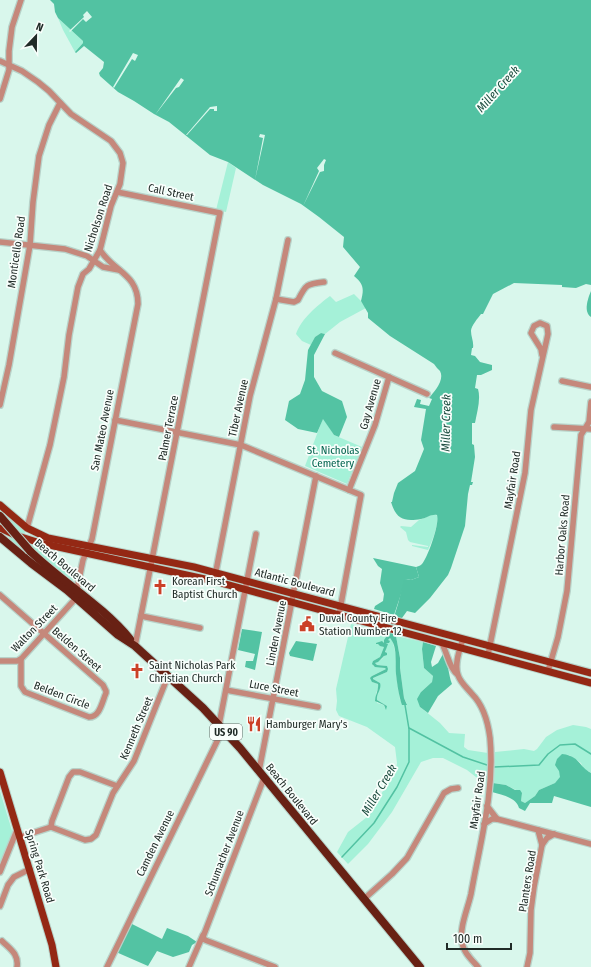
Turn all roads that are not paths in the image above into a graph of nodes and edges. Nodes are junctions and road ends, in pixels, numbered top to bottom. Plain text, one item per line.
1 (21, 0) edge
2 (0, 61) edge
3 (9, 64) junction
4 (0, 99) edge
5 (60, 103) junction
6 (117, 192) junction
7 (220, 213) joint
8 (288, 240) dead end
9 (0, 242) edge
10 (30, 245) junction
11 (100, 250) junction
12 (94, 261) junction
13 (120, 271) junction
14 (324, 282) dead end
15 (276, 299) junction
16 (335, 353) dead end
17 (542, 355) junction
18 (389, 377) junction
19 (562, 381) dead end
20 (591, 387) edge
21 (427, 394) dead end
22 (591, 402) edge
23 (0, 405) edge
24 (115, 420) junction
25 (554, 427) dead end
26 (584, 429) junction
27 (591, 429) edge
28 (177, 432) junction
29 (241, 445) junction
30 (316, 476) junction
31 (349, 490) junction
32 (0, 505) edge
33 (0, 516) edge
34 (0, 528) edge
35 (27, 528) junction
36 (256, 534) dead end
37 (1, 540) edge
38 (87, 549) junction
39 (152, 558) junction
40 (151, 567) junction
41 (216, 572) junction
42 (214, 581) junction
43 (247, 581) junction
44 (77, 589) junction
45 (245, 590) junction
46 (293, 593) junction
47 (0, 595) edge
48 (76, 598) junction
49 (292, 602) junction
50 (340, 606) junction
51 (338, 615) junction
52 (141, 616) junction
53 (200, 628) dead end
54 (44, 634) junction
55 (463, 639) junction
56 (441, 642) junction
57 (135, 646) junction
58 (490, 646) junction
59 (461, 648) junction
60 (488, 655) junction
61 (21, 659) junction
62 (0, 661) edge
63 (550, 662) junction
64 (548, 671) junction
65 (591, 673) edge
66 (457, 674) junction
67 (168, 676) junction
68 (591, 683) edge
69 (105, 688) joint
70 (226, 690) junction
71 (274, 698) junction
72 (318, 707) dead end
73 (221, 727) junction
74 (259, 771) junction
75 (0, 772) edge
76 (264, 778) junction
77 (117, 786) junction
78 (458, 788) dead end
79 (487, 806) junction
80 (497, 819) junction
81 (484, 824) junction
82 (51, 827) junction
83 (538, 830) junction
84 (18, 834) junction
85 (554, 834) junction
86 (591, 844) edge
87 (542, 845) junction
88 (30, 869) junction
89 (0, 872) edge
90 (364, 899) junction
91 (0, 906) edge
92 (203, 937) junction
93 (1, 941) edge
94 (17, 967) edge
95 (56, 967) edge
96 (106, 967) edge
97 (189, 967) edge
98 (275, 967) edge
99 (420, 967) edge
100 (478, 967) edge
101 (527, 967) edge

1 - 3 street
2 - 3 street, Nicholson Road
3 - 4 street
3 - 5 street, Nicholson Road
5 - 6 street, Nicholson Road
5 - 10 street, Monticello Road
6 - 7 street, Call Street
6 - 11 street, Nicholson Road
7 - 28 street, Palmer Terrace
8 - 15 street, Tiber Avenue
9 - 10 street
10 - 12 street
10 - 23 street, Monticello Road
11 - 12 street, Nicholson Road
11 - 13 street, San Mateo Avenue
12 - 13 street
12 - 35 street, Nicholson Road
13 - 24 street, San Mateo Avenue
14 - 15 street
15 - 29 street, Tiber Avenue
16 - 18 street, Gay Avenue
17 - 17 street, Mayfair Road
17 - 58 street, Mayfair Road
18 - 21 street
18 - 31 street, Gay Avenue
19 - 20 street
22 - 26 street, Harbor Oaks Road
24 - 28 street
24 - 38 street, San Mateo Avenue
25 - 26 street
26 - 27 street
26 - 63 street, Harbor Oaks Road
28 - 29 street
28 - 39 street, Palmer Terrace
29 - 30 street
29 - 41 street, Tiber Avenue
30 - 31 street
30 - 46 street, Linden Avenue
31 - 50 street
32 - 35 main road, Atlantic Boulevard
33 - 44 highway, Beach Boulevard / US 90, bridge
34 - 38 main road, Atlantic Boulevard
35 - 38 main road, Atlantic Boulevard
36 - 43 street, Camden Avenue
37 - 48 highway, Beach Boulevard / US 90
38 - 39 main road, Atlantic Boulevard
38 - 40 main road, Atlantic Boulevard
38 - 44 street, San Mateo Avenue
39 - 40 street, Palmer Terrace
39 - 41 main road, Atlantic Boulevard
40 - 42 main road, Atlantic Boulevard
40 - 52 street, Palmer Terrace
41 - 42 street, Tiber Avenue
41 - 43 main road, Atlantic Boulevard
42 - 45 main road, Atlantic Boulevard
43 - 45 street, Camden Avenue
43 - 46 main road, Atlantic Boulevard
44 - 48 main road, San Mateo Avenue
44 - 57 highway, Beach Boulevard / US 90
45 - 49 main road, Atlantic Boulevard
45 - 70 street, Camden Avenue
46 - 49 street, Linden Avenue
46 - 50 main road, Atlantic Boulevard
47 - 54 street, Belden Street
48 - 54 street, Walton Street
48 - 57 highway, Beach Boulevard / US 90
49 - 51 main road, Atlantic Boulevard
49 - 71 street, Linden Avenue
50 - 51 street
50 - 55 main road, Atlantic Boulevard
51 - 56 main road, Atlantic Boulevard
52 - 53 street
52 - 57 street, Palmer Terrace
54 - 61 street, Walton Street
54 - 69 street, Belden Street
55 - 58 main road, Atlantic Boulevard
55 - 59 street
56 - 59 main road, Atlantic Boulevard
56 - 66 street, Mayfair Road
57 - 67 highway, Beach Boulevard / US 90
58 - 60 street, Mayfair Road
58 - 63 main road, Atlantic Boulevard
59 - 60 main road, Atlantic Boulevard
59 - 66 street
60 - 64 main road, Atlantic Boulevard
61 - 62 street, Walton Street
61 - 69 street, Belden Circle
63 - 64 street, Harbor Oaks Road
63 - 65 main road, Atlantic Boulevard
64 - 68 main road, Atlantic Boulevard
66 - 79 street, Mayfair Road
67 - 73 highway, Beach Boulevard / US 90
67 - 77 street, Kenneth Street
70 - 71 street, Luce Street
70 - 73 street, Camden Avenue
71 - 72 street, Luce Street
71 - 74 street, Linden Avenue
73 - 74 highway, Beach Boulevard / US 90
73 - 96 street, Camden Avenue
74 - 76 highway, Beach Boulevard / US 90
75 - 84 main road, Spring Park Road
76 - 90 highway, Beach Boulevard / US 90
76 - 92 street, Schumacher Avenue
77 - 82 street, Kenneth Street
77 - 82 street
78 - 90 street
79 - 80 street
79 - 81 street, Mayfair Road
80 - 81 street
80 - 83 street
81 - 100 street, Mayfair Road
82 - 84 street
83 - 85 street
83 - 87 street, Planters Road
84 - 88 main road, Spring Park Road
84 - 89 street
85 - 86 street
85 - 87 street, Planters Road
87 - 101 street, Planters Road
88 - 91 street
88 - 95 main road, Spring Park Road
90 - 99 highway, Beach Boulevard / US 90
92 - 97 street, Schumacher Avenue
92 - 98 street
93 - 94 street

